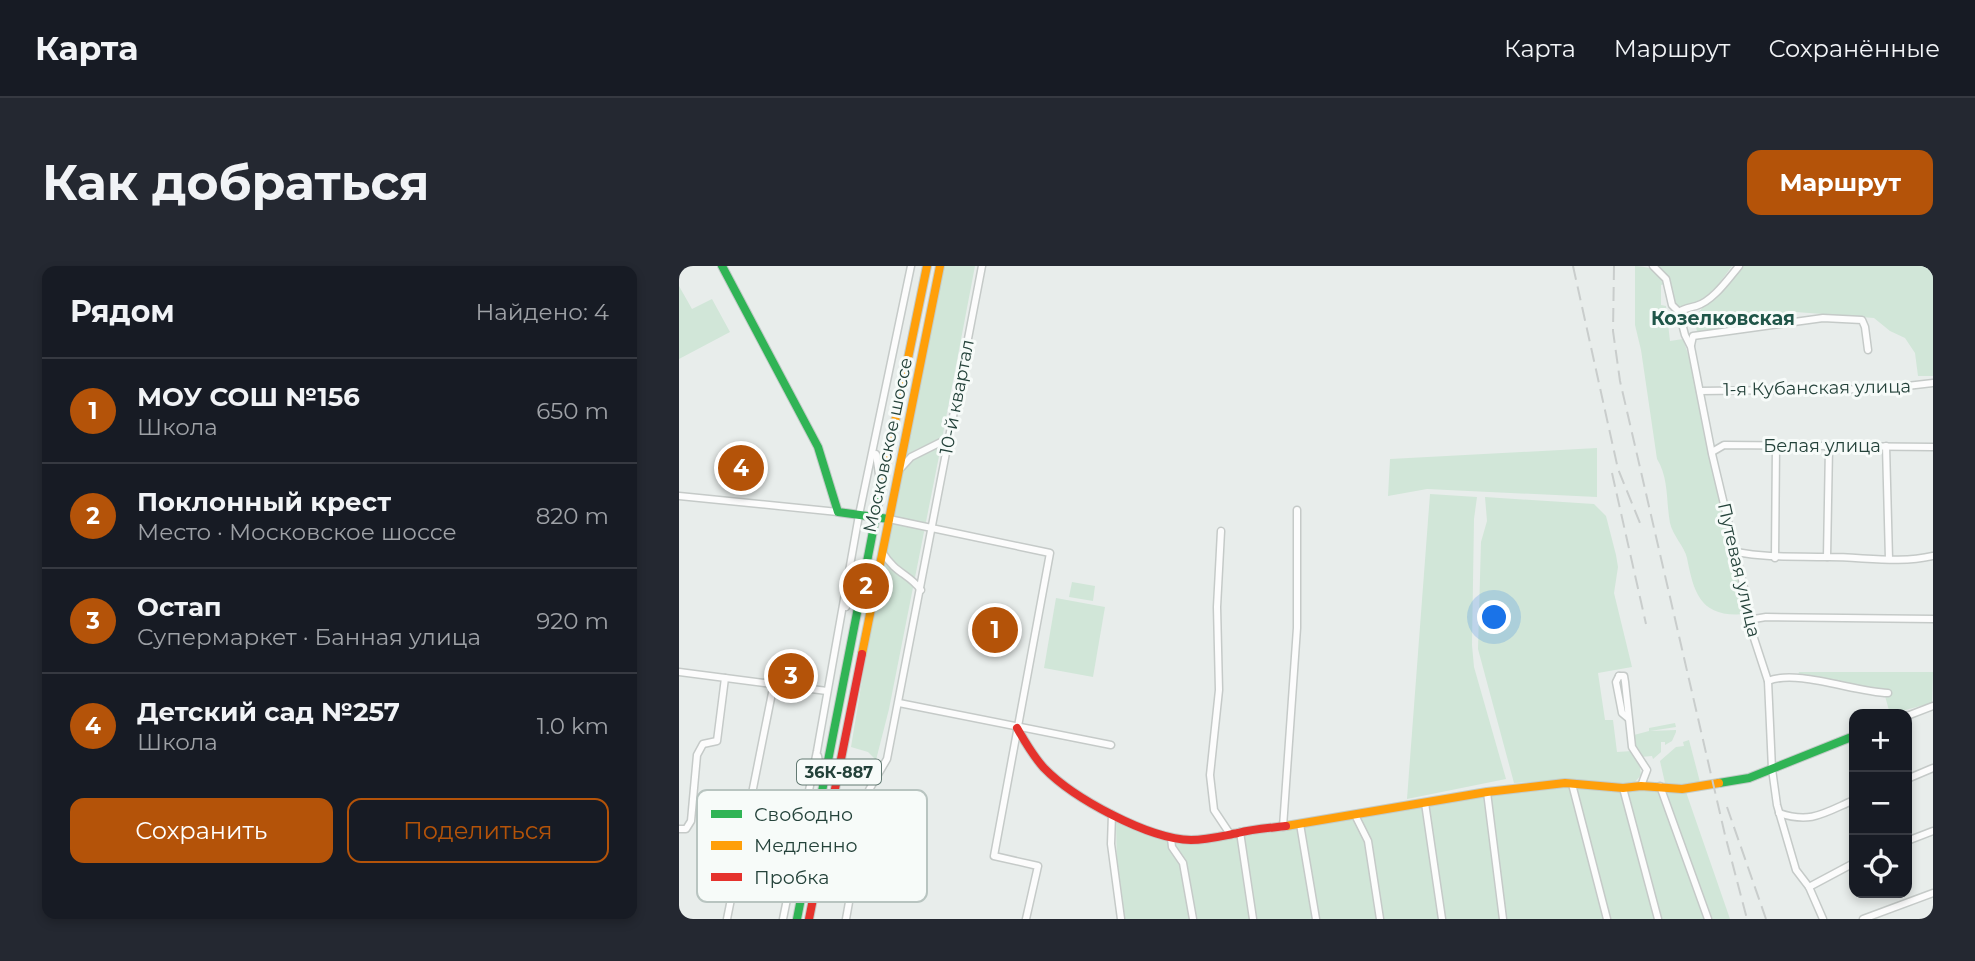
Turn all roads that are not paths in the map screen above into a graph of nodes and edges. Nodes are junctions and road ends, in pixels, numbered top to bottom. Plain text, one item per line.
1 (722, 266) edge
2 (911, 266) edge
3 (927, 266) edge
4 (940, 266) edge
5 (982, 266) edge
6 (1653, 266) edge
7 (1739, 266) edge
8 (1679, 312) junction
9 (1691, 347) junction
10 (1868, 350) dead end
11 (1933, 383) edge
12 (1700, 391) junction
13 (949, 438) junction
14 (1776, 446) junction
15 (1886, 446) junction
16 (1829, 447) junction
17 (1933, 447) edge
18 (875, 449) junction
19 (1712, 452) junction
20 (901, 468) junction
21 (881, 488) junction
22 (679, 496) edge
23 (1297, 510) dead end
24 (838, 512) junction
25 (859, 515) junction
26 (876, 517) junction
27 (889, 519) junction
28 (933, 528) junction
29 (1221, 531) dead end
30 (1736, 552) junction
31 (883, 553) junction
32 (1933, 556) edge
33 (1828, 557) junction
34 (1775, 558) junction
35 (1889, 559) junction
36 (863, 580) junction
37 (921, 590) junction
38 (843, 611) junction
39 (1933, 619) edge
40 (1748, 620) junction
41 (679, 672) edge
42 (725, 678) junction
43 (1768, 681) junction
44 (775, 683) junction
45 (827, 691) junction
46 (1888, 693) dead end
47 (899, 703) junction
48 (1933, 706) edge
49 (1912, 714) edge
50 (1628, 718) junction
51 (1017, 728) junction
52 (1849, 738) edge
53 (1111, 746) dead end
54 (817, 751) junction
55 (1933, 768) edge
56 (1772, 769) junction
57 (1912, 777) edge
58 (1572, 784) junction
59 (1641, 786) junction
60 (1660, 786) junction
61 (823, 788) joint
62 (1623, 788) junction
63 (753, 790) edge
64 (809, 790) edge
65 (835, 790) edge
66 (869, 790) edge
67 (1487, 792) junction
68 (1849, 802) edge
69 (1426, 803) junction
70 (1779, 813) junction
71 (1112, 814) junction
72 (1355, 815) junction
73 (1300, 824) junction
74 (1283, 827) junction
75 (679, 829) edge
76 (1933, 831) edge
77 (1240, 832) junction
78 (1230, 834) junction
79 (1171, 838) junction
80 (1912, 839) edge
81 (1849, 866) edge
82 (1809, 887) junction
83 (1933, 893) edge
84 (801, 902) edge
85 (800, 909) junction
86 (810, 915) edge
87 (797, 919) edge
88 (1026, 919) edge
89 (1121, 919) edge
90 (1193, 919) edge
91 (1253, 919) edge
92 (1316, 919) edge
93 (1380, 919) edge
94 (1442, 919) edge
95 (1503, 919) edge
96 (1607, 919) edge
97 (1658, 919) edge
98 (1707, 919) edge
99 (1823, 919) edge
100 (1863, 919) edge

1 - 24 main road
2 - 18 street
3 - 21 main road, Московское шоссе / 36К-887
4 - 20 main road, Московское шоссе / 36К-887
5 - 13 street, 10-й квартал
6 - 8 street, Путевая улица
7 - 8 street
8 - 9 street, Путевая улица
9 - 10 street
9 - 12 street, Путевая улица
11 - 12 street, 1-я Кубанская улица
12 - 19 street, Путевая улица
13 - 20 street
13 - 28 street, 10-й квартал
14 - 16 street, Белая улица
14 - 19 street, Белая улица
14 - 34 street
15 - 16 street, Белая улица
15 - 17 street, Белая улица
15 - 35 street
16 - 33 street
18 - 21 street
18 - 25 street
19 - 30 street, Путевая улица
20 - 27 main road, Московское шоссе / 36К-887
21 - 26 main road, Московское шоссе / 36К-887
22 - 24 street
23 - 74 street
24 - 25 main road
25 - 26 main road
25 - 38 street
26 - 27 main road
26 - 36 main road, Московское шоссе / 36К-887
27 - 28 street
27 - 31 main road, Московское шоссе / 36К-887
28 - 37 street, 10-й квартал
28 - 51 street
29 - 78 street
30 - 34 street
30 - 40 street, Путевая улица
31 - 37 street
31 - 65 main road, Московское шоссе / 36К-887
32 - 35 street
33 - 34 street
33 - 35 street
36 - 38 street
36 - 61 main road, Московское шоссе / 36К-887
37 - 47 street, 10-й квартал
38 - 45 street
39 - 40 street
40 - 43 street, Путевая улица
41 - 42 street
42 - 44 street
42 - 75 street
43 - 46 street
43 - 56 street, Путевая улица
44 - 45 street
44 - 63 street
45 - 54 street
47 - 51 street
47 - 66 street, 10-й квартал
48 - 49 street
50 - 50 street
50 - 59 street
51 - 53 street
51 - 71 main road
51 - 88 street
52 - 56 main road
54 - 61 street
54 - 64 street
55 - 57 street
56 - 60 main road
56 - 70 street, Путевая улица
58 - 62 main road
58 - 67 main road
58 - 96 street
59 - 60 main road
59 - 62 main road
60 - 98 street
62 - 97 street
67 - 69 main road
67 - 95 street
68 - 70 street
69 - 72 main road
69 - 94 street
70 - 82 street, Путевая улица
71 - 79 main road
71 - 89 street
72 - 73 main road
72 - 93 street
73 - 74 main road
73 - 92 street
74 - 77 main road
76 - 80 street
77 - 78 main road
77 - 91 street
78 - 79 main road
79 - 90 street
81 - 82 street
82 - 99 street, Путевая улица
83 - 100 street
84 - 85 main road, Московское шоссе / 36К-887
85 - 86 main road
85 - 87 main road, Московское шоссе / 36К-887

